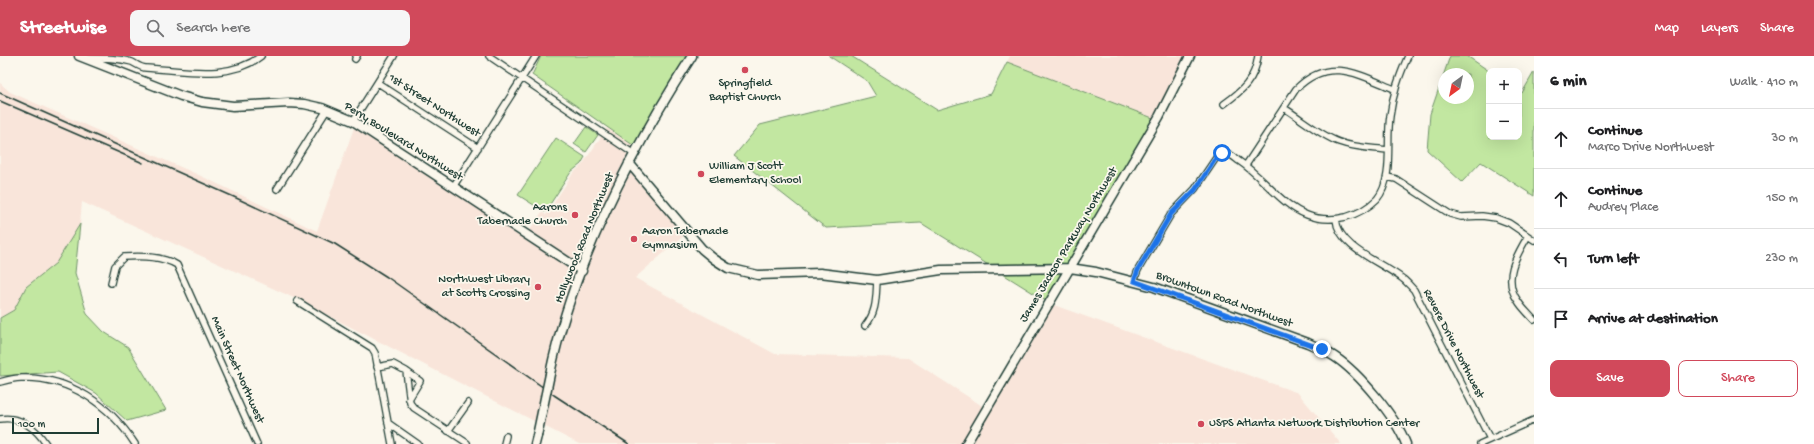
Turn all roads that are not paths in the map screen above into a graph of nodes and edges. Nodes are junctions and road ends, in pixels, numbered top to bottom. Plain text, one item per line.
1 (261, 56) edge
2 (394, 56) edge
3 (489, 56) edge
4 (536, 56) edge
5 (692, 56) edge
6 (1190, 56) edge
7 (1258, 56) edge
8 (1408, 56) edge
9 (82, 57) edge
10 (145, 68) junction
11 (523, 78) junction
12 (139, 80) junction
13 (378, 83) junction
14 (1394, 89) junction
15 (1224, 104) dead end
16 (1284, 108) junction
17 (327, 110) junction
18 (353, 122) junction
19 (478, 148) junction
20 (1388, 150) junction
21 (634, 154) junction
22 (629, 163) junction
23 (1246, 165) junction
24 (1387, 177) junction
25 (453, 187) junction
26 (277, 188) dead end
27 (1336, 219) junction
28 (1528, 236) junction
29 (1534, 240) edge
30 (1070, 268) junction
31 (582, 271) junction
32 (877, 280) junction
33 (1134, 281) junction
34 (111, 283) dead end
35 (297, 301) dead end
36 (1534, 320) edge
37 (865, 326) dead end
38 (378, 367) junction
39 (406, 372) junction
40 (0, 382) edge
41 (409, 398) junction
42 (468, 403) dead end
43 (0, 419) edge
44 (1534, 420) edge
45 (388, 423) junction
46 (448, 431) junction
47 (506, 436) dead end
48 (1490, 439) junction
49 (536, 440) edge
50 (46, 444) edge
51 (135, 444) edge
52 (257, 444) edge
53 (392, 444) edge
54 (418, 444) edge
55 (467, 444) edge
56 (504, 444) edge
57 (966, 444) edge
58 (1406, 444) edge
59 (1480, 444) edge

1 - 10 street
2 - 13 street
3 - 11 street
4 - 11 street
5 - 21 street, Hollywood Road Northwest
6 - 30 street, James Jackson Parkway Northwest
7 - 15 street
8 - 14 street
9 - 10 street
9 - 12 street, Perry Boulevard Northwest
10 - 12 street
11 - 19 street
11 - 21 street
12 - 17 street, Perry Boulevard Northwest
13 - 18 street
13 - 19 street, 1st Street Northwest
14 - 16 street
14 - 20 street
16 - 20 street
16 - 23 street
17 - 18 street, Perry Boulevard Northwest
17 - 26 street
18 - 25 street, Perry Boulevard Northwest
19 - 25 street
20 - 24 street
21 - 22 street, Hollywood Road Northwest
22 - 31 street, Hollywood Road Northwest
22 - 32 street, Browntown Road Northwest
23 - 27 street
23 - 33 street
24 - 27 street
24 - 28 street
25 - 31 street, Perry Boulevard Northwest
27 - 48 street, Revere Drive Northwest
28 - 29 street
28 - 36 street
30 - 32 street, Browntown Road Northwest
30 - 33 street, Browntown Road Northwest
30 - 57 street, James Jackson Parkway Northwest
31 - 49 street, Hollywood Road Northwest, bridge
32 - 37 street
33 - 58 street, Browntown Road Northwest
34 - 52 street, Main Street Northwest
35 - 38 street
38 - 39 street
38 - 45 street
39 - 41 street
39 - 41 street
40 - 51 street
41 - 46 street
42 - 46 street
43 - 50 street
44 - 48 street
45 - 53 street
45 - 54 street
46 - 55 street
47 - 56 street
48 - 59 street

